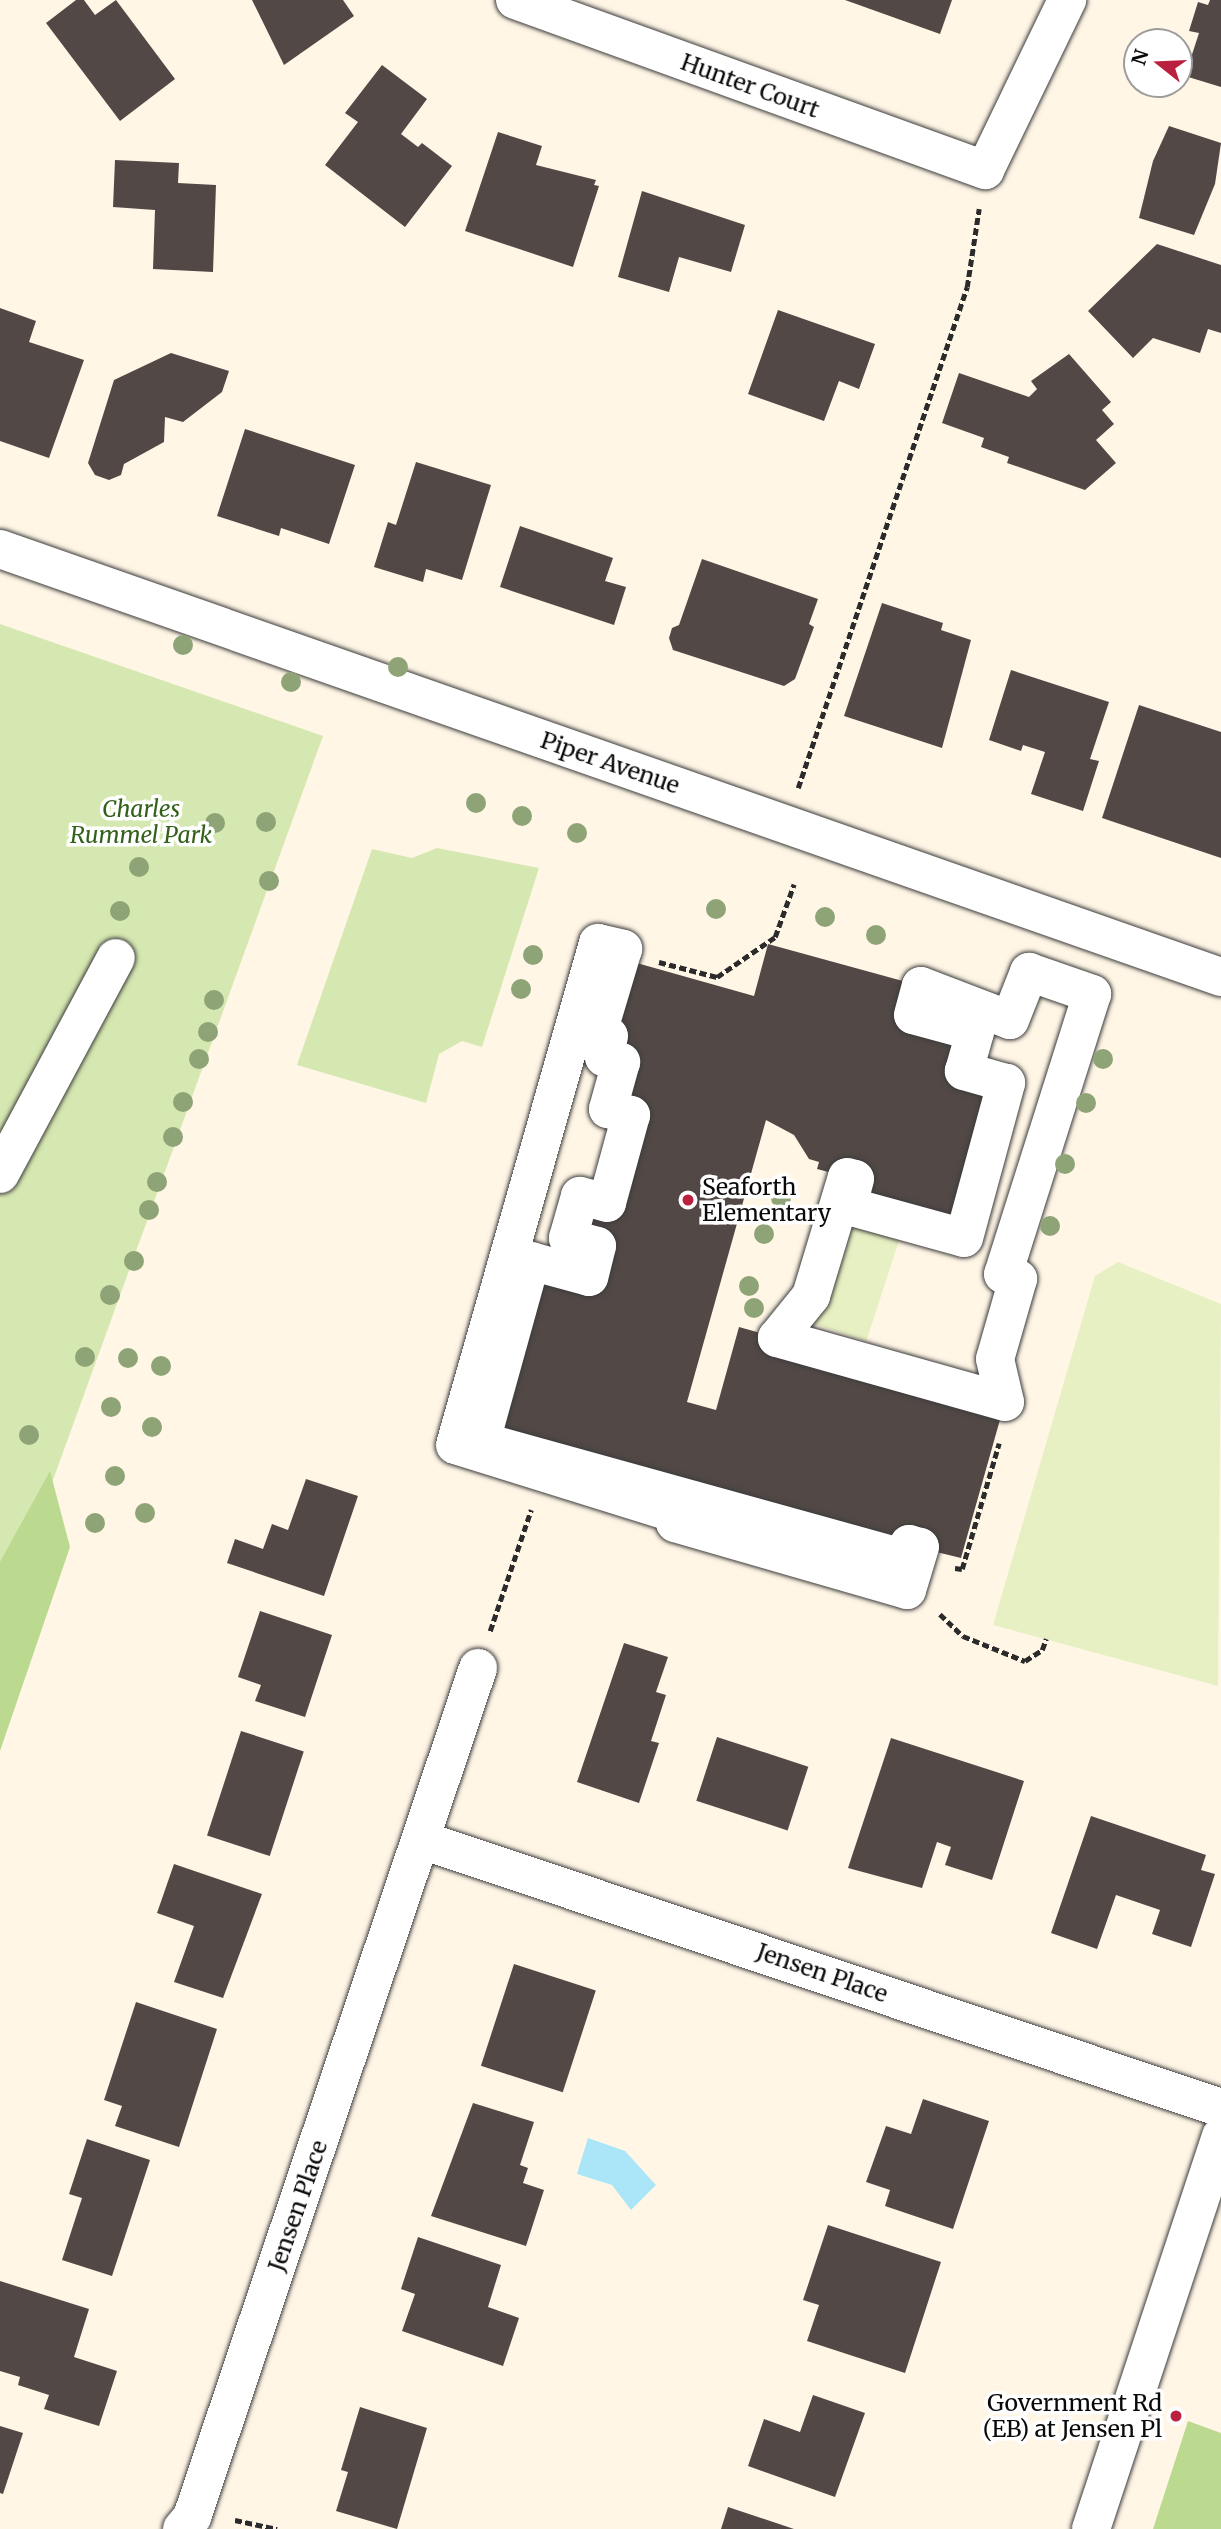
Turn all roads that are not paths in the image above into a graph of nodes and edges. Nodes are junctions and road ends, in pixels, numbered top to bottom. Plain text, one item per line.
1 (515, 0) edge
2 (1067, 0) edge
3 (0, 549) edge
4 (116, 958) dead end
5 (1221, 977) edge
6 (0, 1174) edge
7 (1004, 1395) joint
8 (912, 1573) joint
9 (478, 1668) road end
10 (422, 1840) junction
11 (1221, 2108) edge
12 (1221, 2136) edge
13 (182, 2529) edge
14 (1091, 2529) edge

1 - 2 street, Hunter Court
3 - 5 street, Piper Avenue
4 - 6 street
7 - 7 street
8 - 8 street
9 - 10 street, Jensen Place
10 - 11 street, Jensen Place
10 - 13 street, Jensen Place
12 - 14 street

